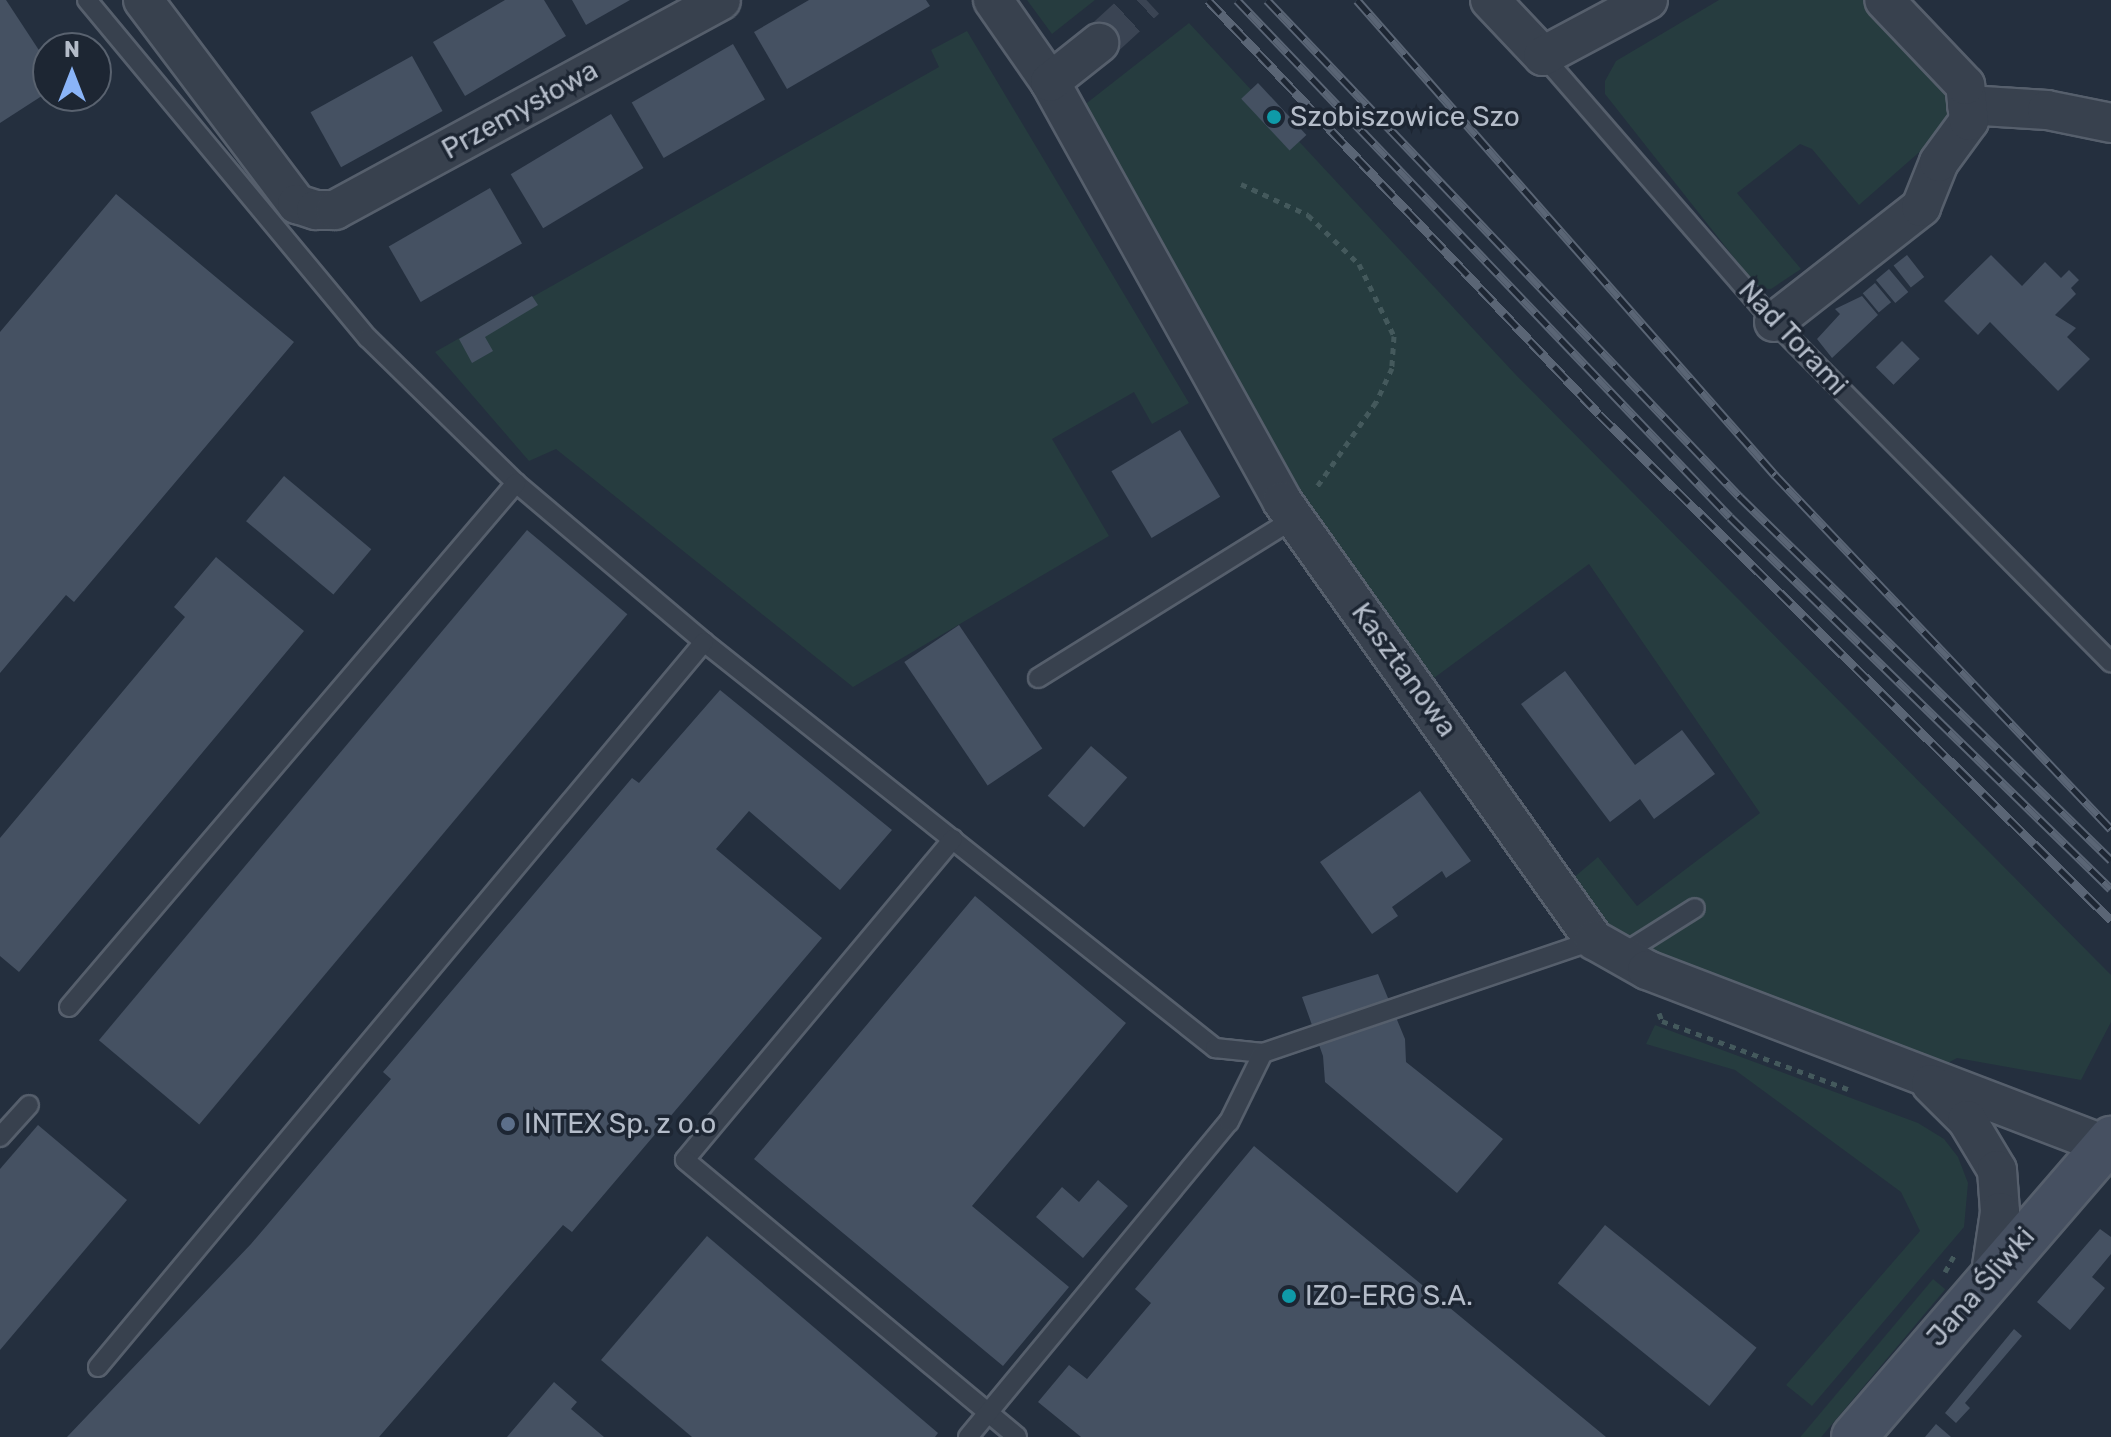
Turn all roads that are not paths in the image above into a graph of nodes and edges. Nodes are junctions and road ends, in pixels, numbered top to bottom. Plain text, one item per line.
1 (87, 0) edge
2 (143, 0) edge
3 (721, 0) edge
4 (993, 0) edge
5 (1490, 0) edge
6 (1648, 0) edge
7 (1884, 0) edge
8 (1099, 43) tunnel mouth
9 (1543, 56) junction
10 (1050, 82) junction
11 (1967, 105) junction
12 (2111, 123) edge
13 (1774, 322) junction
14 (516, 483) junction
15 (1295, 518) junction
16 (704, 642) junction
17 (2111, 663) edge
18 (1038, 678) dead end
19 (953, 839) junction
20 (1695, 908) dead end
21 (1608, 947) junction
22 (69, 1007) dead end
23 (1263, 1053) junction
24 (1924, 1076) junction
25 (29, 1105) dead end
26 (0, 1137) edge
27 (2109, 1142) edge
28 (1970, 1264) junction
29 (98, 1367) dead end
30 (988, 1413) junction
31 (968, 1437) edge
32 (1017, 1437) edge
33 (1854, 1437) edge

1 - 14 lane
2 - 3 street, Przemysłowa
4 - 10 street
5 - 9 street, Nad Torami
6 - 9 street
7 - 11 street
8 - 10 street
9 - 13 lane, Nad Torami
10 - 15 street, Kasztanowa
11 - 12 street
11 - 13 street
13 - 17 lane, Nad Torami
14 - 16 lane
14 - 22 lane
15 - 18 lane
15 - 21 street, Kasztanowa
16 - 19 lane
16 - 29 lane
19 - 23 lane
19 - 30 lane
20 - 21 lane
21 - 23 lane
21 - 24 street, Kasztanowa
23 - 30 lane
24 - 27 street, Kasztanowa
24 - 28 street, Kasztanowa
25 - 26 lane
27 - 28 street, Jana Śliwki
28 - 33 street, Jana Śliwki
30 - 31 lane
30 - 32 lane

